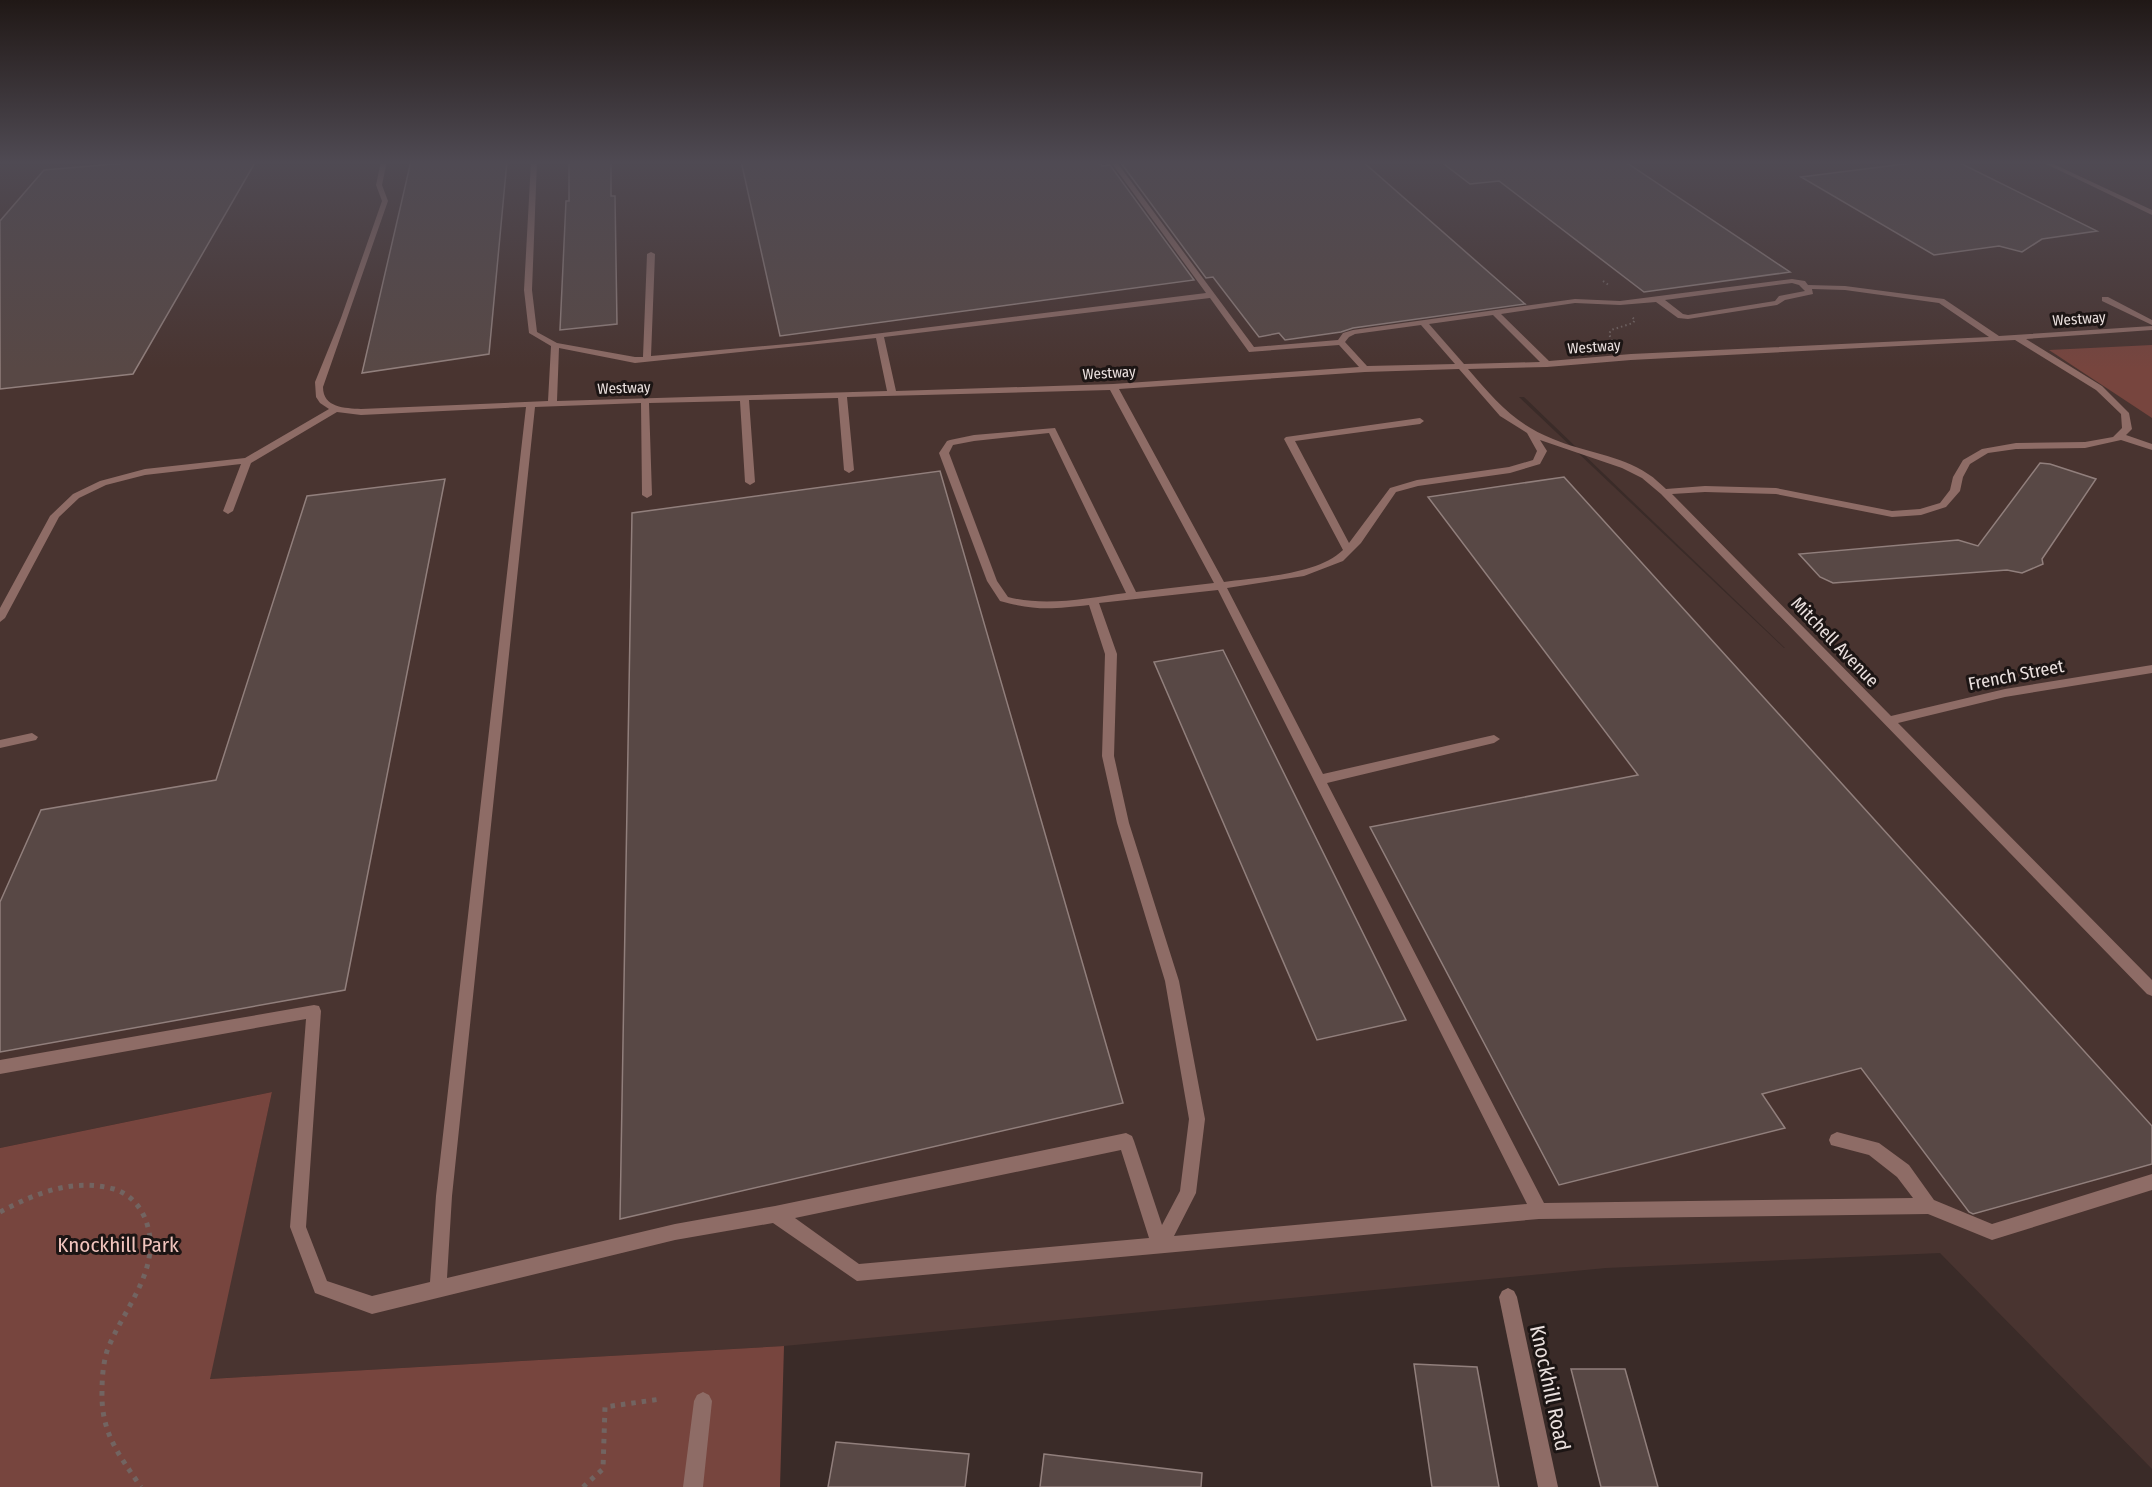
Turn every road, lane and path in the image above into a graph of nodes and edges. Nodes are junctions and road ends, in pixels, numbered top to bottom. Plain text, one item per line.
1 (375, 230) edge
2 (530, 230) edge
3 (1164, 230) edge
4 (651, 254) dead end
5 (1806, 287) junction
6 (1212, 295) junction
7 (1658, 299) junction
8 (2105, 299) dead end
9 (1495, 312) junction
10 (1423, 322) junction
11 (2152, 326) edge
12 (880, 336) junction
13 (2016, 338) junction
14 (1997, 339) junction
15 (1341, 342) junction
16 (555, 345) junction
17 (647, 359) junction
18 (1547, 364) junction
19 (1462, 366) junction
20 (1365, 369) junction
21 (1113, 387) junction
22 (892, 394) junction
23 (842, 395) junction
24 (744, 398) junction
25 (645, 401) junction
26 (531, 404) junction
27 (552, 404) junction
28 (336, 409) junction
29 (1420, 421) dead end
30 (1530, 431) junction
31 (2119, 436) junction
32 (2152, 447) edge
33 (247, 461) junction
34 (849, 470) dead end
35 (750, 482) dead end
36 (1664, 492) junction
37 (647, 495) dead end
38 (228, 511) dead end
39 (1348, 550) junction
40 (1221, 586) junction
41 (1133, 596) junction
42 (1093, 601) junction
43 (0, 618) edge
44 (2152, 669) edge
45 (1888, 721) junction
46 (32, 737) dead end
47 (1494, 739) dead end
48 (0, 744) edge
49 (1319, 780) junction
50 (2152, 990) edge
51 (0, 1067) edge
52 (1837, 1140) dead end
53 (2152, 1182) edge
54 (1928, 1206) junction
55 (1539, 1211) junction
56 (0, 1212) edge
57 (775, 1214) junction
58 (1160, 1245) junction
59 (438, 1289) junction
60 (1509, 1297) dead end
61 (660, 1399) dead end
62 (704, 1401) dead end
63 (141, 1487) edge
64 (584, 1487) edge
65 (693, 1487) edge
66 (1548, 1487) edge

1 - 28 street
2 - 16 street
3 - 6 street
4 - 17 street
5 - 7 street
5 - 7 street
5 - 14 street
6 - 12 street
6 - 15 street
7 - 9 street
8 - 11 street
9 - 10 street
9 - 18 street
10 - 15 street
10 - 19 street, Mitchell Avenue
11 - 13 street, Westway
12 - 17 street
12 - 22 street
13 - 14 street, Westway
13 - 31 street
14 - 18 street, Westway
15 - 20 street
16 - 17 street
16 - 27 street
18 - 19 street, Westway
19 - 20 street, Westway
19 - 30 street, Mitchell Avenue
20 - 21 street, Westway
21 - 22 street, Westway
21 - 40 street
22 - 23 street, Westway
23 - 24 street, Westway
23 - 34 street
24 - 25 street, Westway
24 - 35 street
25 - 27 street, Westway
25 - 37 street
26 - 27 street, Westway
26 - 28 street, Westway
26 - 59 street
28 - 33 street
29 - 39 street
30 - 36 street, Mitchell Avenue
30 - 39 street
31 - 32 street
31 - 36 street
33 - 38 street
33 - 43 street
36 - 45 street, Mitchell Avenue
39 - 40 street
40 - 41 street
40 - 49 street
41 - 42 street
41 - 42 street
42 - 58 street
44 - 45 street, French Street
45 - 50 street, Mitchell Avenue
46 - 48 street
47 - 49 street
49 - 55 street
51 - 59 street
52 - 54 street
53 - 54 street
54 - 55 street
55 - 58 street
56 - 63 path
57 - 58 street
57 - 58 street
57 - 59 street
60 - 66 street, Knockhill Road
61 - 64 path
62 - 65 street

